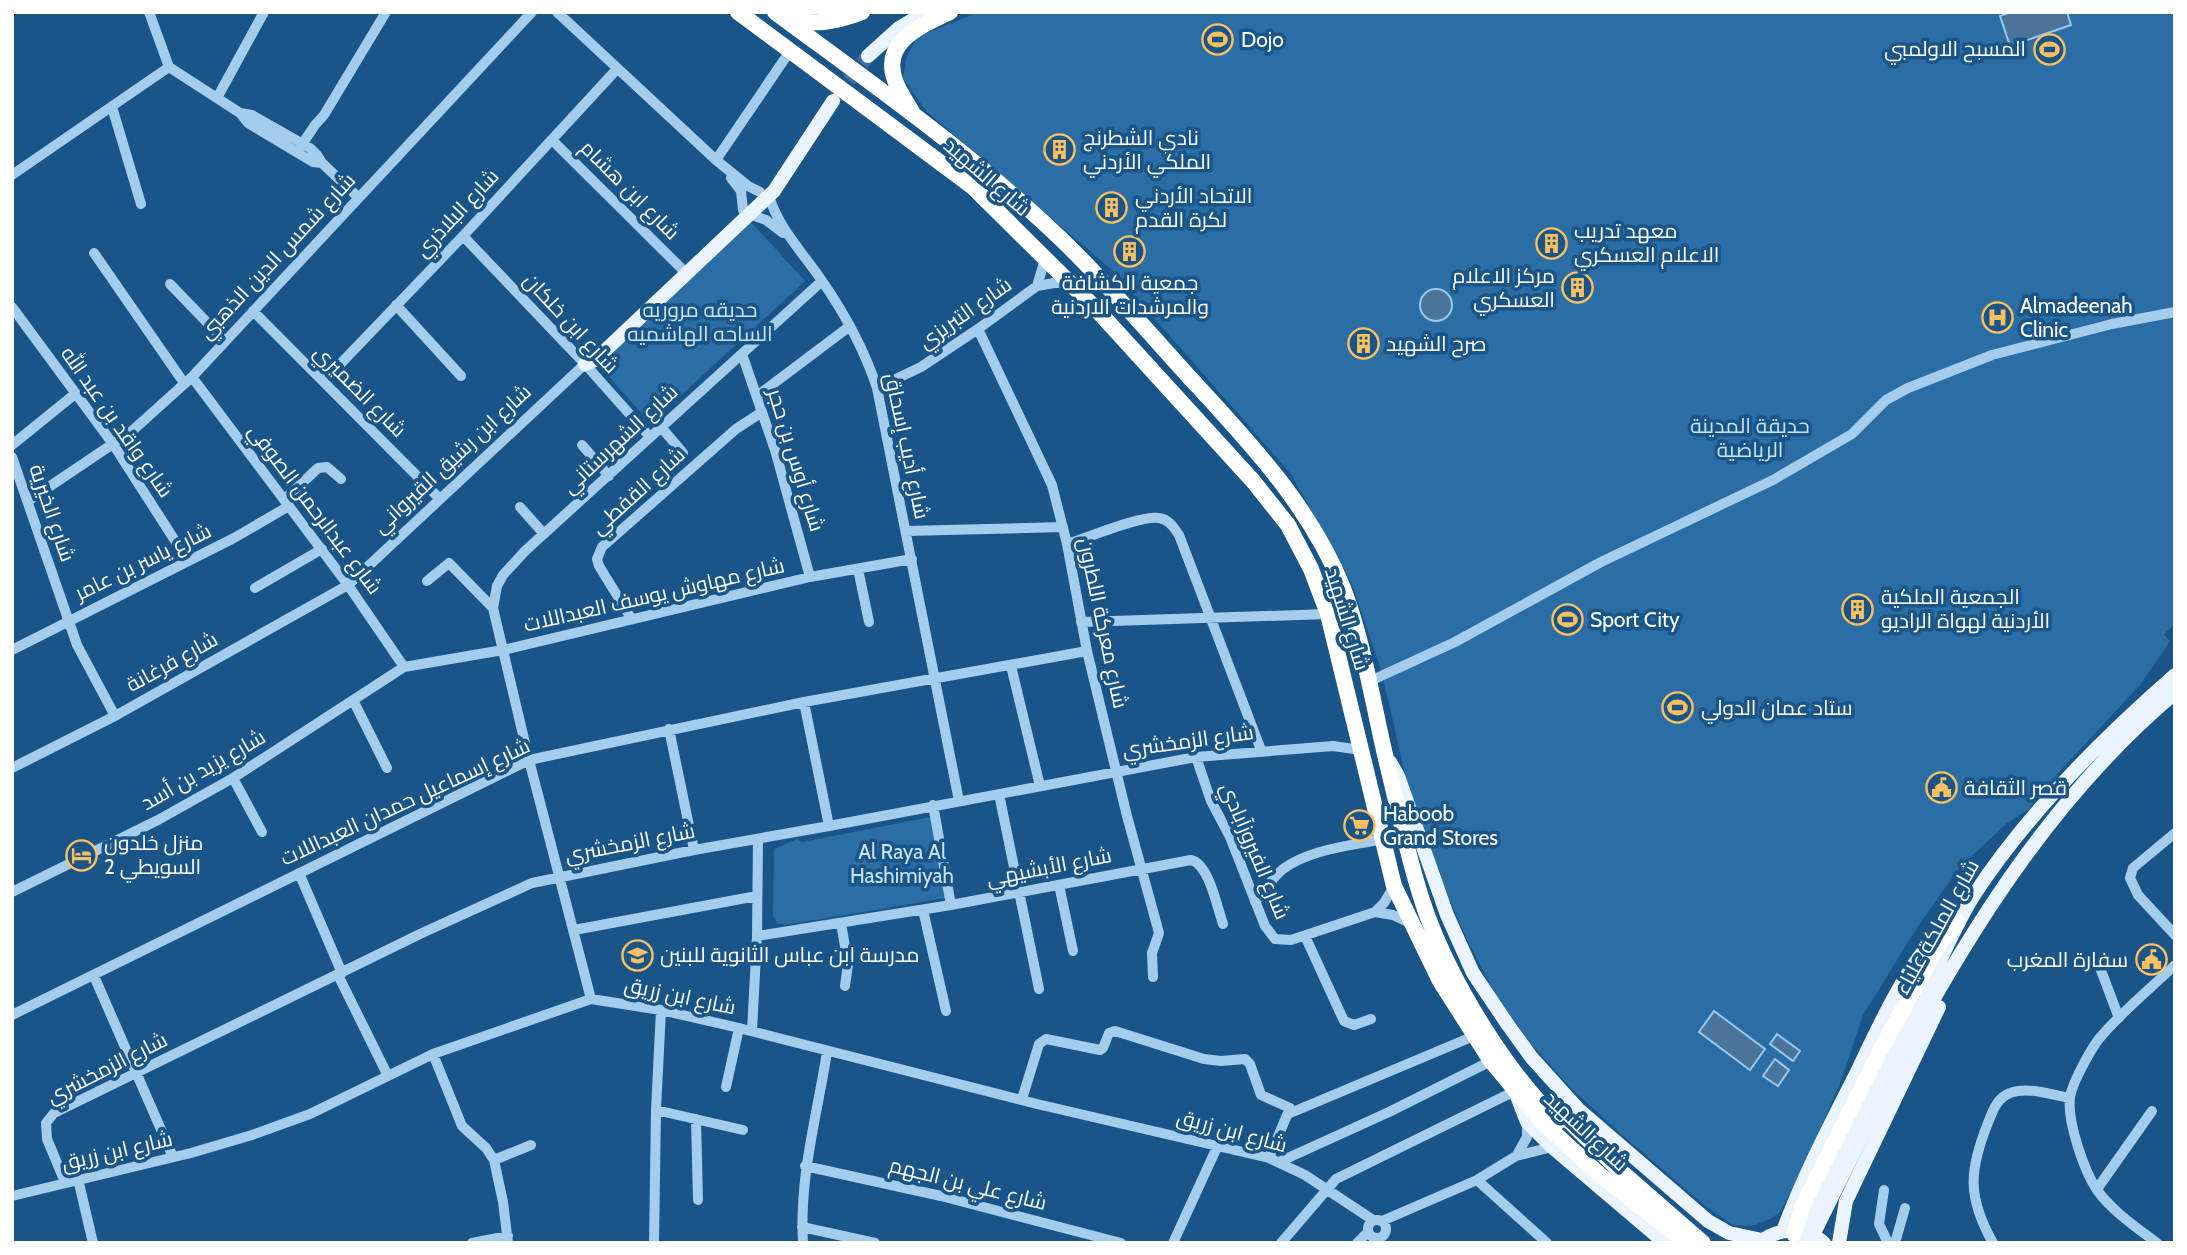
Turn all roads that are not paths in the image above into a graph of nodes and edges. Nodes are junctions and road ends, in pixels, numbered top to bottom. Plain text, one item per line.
1 (149, 12) edge
2 (264, 12) edge
3 (386, 12) edge
4 (532, 12) edge
5 (557, 12) edge
6 (738, 12) edge
7 (775, 12) edge
8 (862, 12) edge
9 (908, 12) edge
10 (926, 12) edge
11 (950, 12) edge
12 (790, 51) junction
13 (169, 67) junction
14 (617, 69) junction
15 (217, 98) junction
16 (830, 98) tunnel mouth
17 (112, 107) junction
18 (915, 117) junction
19 (552, 140) junction
20 (303, 150) junction
21 (716, 160) junction
22 (12, 175) edge
23 (765, 194) junction
24 (358, 197) junction
25 (141, 204) dead end
26 (746, 212) junction
27 (463, 236) junction
28 (793, 242) junction
29 (93, 253) dead end
30 (1043, 255) junction
31 (681, 268) junction
32 (822, 281) junction
33 (1071, 283) junction
34 (170, 284) dead end
35 (1037, 286) junction
36 (396, 305) junction
37 (12, 307) edge
38 (253, 311) junction
39 (2175, 312) edge
40 (850, 326) junction
41 (978, 329) junction
42 (224, 340) junction
43 (742, 354) junction
44 (585, 364) junction
45 (461, 376) dead end
46 (188, 380) junction
47 (324, 381) junction
48 (877, 388) junction
49 (75, 394) junction
50 (757, 396) junction
51 (762, 412) junction
52 (661, 427) junction
53 (650, 437) junction
54 (113, 444) junction
55 (12, 445) edge
56 (582, 445) dead end
57 (683, 453) dead end
58 (12, 457) edge
59 (609, 476) junction
60 (341, 479) dead end
61 (440, 499) junction
62 (28, 501) junction
63 (287, 503) junction
64 (520, 507) dead end
65 (1063, 527) junction
66 (906, 531) junction
67 (544, 534) junction
68 (1068, 544) junction
69 (322, 549) junction
70 (912, 559) junction
71 (188, 561) junction
72 (858, 569) junction
73 (810, 577) junction
74 (427, 581) dead end
75 (348, 584) junction
76 (255, 588) dead end
77 (493, 608) junction
78 (1328, 614) junction
79 (631, 618) junction
80 (1212, 619) junction
81 (67, 621) junction
82 (869, 622) dead end
83 (1081, 622) junction
84 (12, 650) edge
85 (503, 650) junction
86 (1087, 651) junction
87 (1011, 666) junction
88 (404, 667) junction
89 (2175, 675) edge
90 (935, 678) junction
91 (1368, 682) junction
92 (2175, 692) edge
93 (353, 700) junction
94 (804, 702) junction
95 (115, 716) junction
96 (1354, 721) junction
97 (669, 729) junction
98 (1333, 746) junction
99 (1261, 750) junction
100 (1361, 750) junction
101 (1386, 756) junction
102 (1196, 757) junction
103 (529, 760) junction
104 (12, 768) edge
105 (387, 768) dead end
106 (1117, 770) junction
107 (233, 778) junction
108 (1040, 786) junction
109 (999, 794) junction
110 (959, 801) junction
111 (933, 805) junction
112 (829, 827) junction
113 (262, 832) dead end
114 (2175, 833) edge
115 (758, 839) junction
116 (1382, 839) junction
117 (694, 850) junction
118 (1141, 869) junction
119 (299, 873) junction
120 (559, 876) junction
121 (1059, 886) junction
122 (1394, 886) junction
123 (12, 892) edge
124 (1018, 892) junction
125 (757, 896) junction
126 (1255, 902) junction
127 (951, 905) junction
128 (923, 910) junction
129 (1375, 912) junction
130 (1958, 922) junction
131 (841, 923) junction
132 (1410, 923) junction
133 (1223, 924) dead end
134 (574, 930) junction
135 (2175, 935) edge
136 (757, 936) junction
137 (1306, 936) junction
138 (1073, 951) dead end
139 (1443, 951) junction
140 (2099, 965) dead end
141 (2175, 965) edge
142 (340, 974) junction
143 (93, 976) junction
144 (1153, 977) dead end
145 (1944, 979) junction
146 (845, 986) dead end
147 (1039, 989) dead end
148 (591, 999) junction
149 (661, 1010) junction
150 (946, 1011) dead end
151 (12, 1015) edge
152 (1371, 1018) dead end
153 (2119, 1018) junction
154 (738, 1028) junction
155 (752, 1031) junction
156 (1474, 1036) junction
157 (827, 1052) junction
158 (1893, 1052) junction
159 (433, 1054) junction
160 (1491, 1061) junction
161 (136, 1074) junction
162 (388, 1076) junction
163 (726, 1087) dead end
164 (1515, 1091) junction
165 (2070, 1098) junction
166 (1022, 1099) junction
167 (656, 1110) junction
168 (2152, 1111) dead end
169 (1288, 1114) junction
170 (696, 1119) junction
171 (1527, 1122) junction
172 (743, 1130) dead end
173 (531, 1144) dead end
174 (1218, 1145) junction
175 (1552, 1147) junction
176 (1516, 1156) junction
177 (173, 1157) junction
178 (494, 1160) junction
179 (1274, 1160) junction
180 (805, 1166) junction
181 (78, 1179) junction
182 (1477, 1180) junction
183 (1802, 1181) junction
184 (65, 1182) junction
185 (1326, 1188) junction
186 (2096, 1189) junction
187 (1884, 1190) dead end
188 (12, 1196) edge
189 (698, 1200) dead end
190 (1846, 1201) junction
191 (1905, 1208) dead end
192 (802, 1227) junction
193 (1378, 1232) edge
194 (1790, 1234) edge
195 (1740, 1236) junction
196 (508, 1239) edge
197 (1760, 1241) edge
198 (93, 1243) edge
199 (472, 1243) edge
200 (654, 1243) edge
201 (803, 1243) edge
202 (875, 1243) edge
203 (1121, 1243) edge
204 (1173, 1243) edge
205 (1280, 1243) edge
206 (1357, 1243) edge
207 (1547, 1243) edge
208 (1665, 1243) edge
209 (1687, 1243) edge
210 (1701, 1243) edge
211 (1809, 1243) edge
212 (1824, 1243) edge
213 (1839, 1243) edge
214 (1888, 1243) edge
215 (1895, 1243) edge
216 (1993, 1243) edge
217 (2157, 1243) edge

1 - 13 street
2 - 15 street
3 - 20 street
4 - 24 street, شارع شمس الدين الذهبي
5 - 14 street
6 - 12 highway, شارع الشهيد
7 - 8 highway
7 - 18 highway, شارع الشهيد
9 - 10 main road
11 - 18 highway
12 - 21 street
12 - 30 highway, شارع الشهيد
13 - 15 street
13 - 17 street
14 - 19 street, شارع البلاذري
14 - 21 street
15 - 20 street
16 - 23 main road
17 - 22 street
17 - 25 street
18 - 91 highway, شارع الشهيد
19 - 27 street, شارع البلاذري
19 - 31 street, شارع ابن هشام
20 - 24 street
21 - 23 street
21 - 26 street
23 - 26 main road
23 - 28 street, شارع أديب إسحاق
24 - 38 street, شارع شمس الدين الذهبي
26 - 28 street, شارع أديب إسحاق
26 - 31 main road, شارع ابن رشيق القيرواني
26 - 44 main road, شارع ابن رشيق القيرواني
27 - 36 street, شارع البلاذري
27 - 44 street, شارع ابن خلكان
28 - 32 street, شارع أديب إسحاق
29 - 46 street, شارع عبدالرحمن الصوفي
30 - 33 highway, شارع الشهيد
30 - 35 street, شارع التبريزي
31 - 44 main road, شارع ابن رشيق القيرواني
32 - 40 street, شارع أديب إسحاق
32 - 43 street, شارع الشهرستاني
33 - 35 street, شارع التبريزي
33 - 78 highway, شارع الشهيد
34 - 42 street
35 - 41 street, شارع التبريزي
36 - 45 street
36 - 47 street, شارع البلاذري
37 - 49 street, شارع واقد بن عبد الله
38 - 42 street, شارع شمس الدين الذهبي
38 - 47 street, شارع الضميري
39 - 91 street
40 - 48 street, شارع أديب إسحاق
40 - 50 street
41 - 48 street, شارع التبريزي
41 - 65 street, شارع معركة اللطرون
42 - 46 street, شارع شمس الدين الذهبي
43 - 50 street, شارع أوس بن حجر
43 - 52 street, شارع الشهرستاني
44 - 53 street, شارع ابن خلكان
44 - 61 street, شارع ابن رشيق القيرواني
46 - 54 street, شارع شمس الدين الذهبي
46 - 63 street, شارع عبدالرحمن الصوفي
47 - 61 street, شارع الضميري
48 - 66 street, شارع أديب إسحاق
49 - 54 street, شارع واقد بن عبد الله
49 - 55 street
50 - 51 street, شارع أوس بن حجر
51 - 73 street, شارع أوس بن حجر
51 - 79 street, شارع القفطي
52 - 53 street, شارع الشهرستاني
52 - 57 street
53 - 59 street, شارع الشهرستاني
54 - 62 street, شارع شمس الدين الذهبي
54 - 71 street, شارع واقد بن عبد الله
56 - 59 street
58 - 62 street, شارع الخيرية
59 - 67 street, شارع الشهرستاني
60 - 63 street, شارع ياسر بن عامر
61 - 75 street, شارع ابن رشيق القيرواني
62 - 81 street, شارع الخيرية
63 - 69 street, شارع عبدالرحمن الصوفي
63 - 71 street, شارع ياسر بن عامر
64 - 67 street
65 - 66 street
65 - 68 street, شارع معركة اللطرون
66 - 70 street, شارع أديب إسحاق
67 - 77 street, شارع الشهرستاني
68 - 80 street
68 - 83 street, شارع معركة اللطرون
69 - 75 street, شارع عبدالرحمن الصوفي
69 - 76 street
70 - 72 street, شارع مهاوش يوسف العبداللات
70 - 90 street, شارع أديب إسحاق
71 - 81 street, شارع ياسر بن عامر
72 - 73 street, شارع مهاوش يوسف العبداللات
72 - 82 street
73 - 79 street, شارع مهاوش يوسف العبداللات
74 - 77 street
75 - 88 street, شارع عبدالرحمن الصوفي
75 - 95 street, شارع فرغانة
77 - 85 street
78 - 80 street
78 - 96 highway, شارع الشهيد
79 - 85 street, شارع مهاوش يوسف العبداللات
80 - 83 street
80 - 99 street
81 - 84 street, شارع ياسر بن عامر
81 - 95 street, شارع الخيرية
83 - 86 street, شارع معركة اللطرون
85 - 88 street, شارع مهاوش يوسف العبداللات
85 - 103 street
86 - 87 street, شارع إسماعيل حمدان العبداللات
86 - 106 street, شارع معركة اللطرون
87 - 90 street, شارع إسماعيل حمدان العبداللات
87 - 108 street
88 - 93 street, شارع يزيد بن أسد
89 - 130 main road, شارع الملكة علياء
90 - 94 street, شارع إسماعيل حمدان العبداللات
90 - 110 street, شارع أديب إسحاق
91 - 101 highway, شارع الشهيد
92 - 145 main road, شارع الملكة علياء
93 - 105 street
93 - 107 street, شارع يزيد بن أسد
94 - 97 street, شارع إسماعيل حمدان العبداللات
94 - 112 street
95 - 104 street, شارع فرغانة
96 - 98 street
96 - 100 highway, شارع الشهيد
97 - 103 street, شارع إسماعيل حمدان العبداللات
97 - 117 street
98 - 99 street, شارع الزمخشري
98 - 100 street, شارع الزمخشري
99 - 102 street, شارع الزمخشري
100 - 116 highway, شارع الشهيد
101 - 139 highway, شارع الشهيد
101 - 195 main road
102 - 106 street, شارع الزمخشري
102 - 126 street, شارع الفيروزآبادي
103 - 119 street, شارع إسماعيل حمدان العبداللات
103 - 120 street
106 - 108 street, شارع الزمخشري
106 - 118 street, شارع معركة اللطرون
107 - 113 street
107 - 123 street, شارع يزيد بن أسد
108 - 109 street, شارع الزمخشري
109 - 110 street, شارع الزمخشري
109 - 124 street
110 - 111 street, شارع الزمخشري
111 - 112 street, شارع الزمخشري
111 - 127 street
112 - 115 street, شارع الزمخشري
114 - 135 street
115 - 117 street, شارع الزمخشري
115 - 125 street
116 - 122 highway, شارع الشهيد
116 - 126 street
117 - 120 street, شارع الزمخشري
118 - 121 street, شارع الأبشيهي
118 - 133 street, شارع الأبشيهي
118 - 144 street, شارع معركة اللطرون
119 - 142 street
119 - 143 street, شارع إسماعيل حمدان العبداللات
120 - 134 street
120 - 142 street, شارع الزمخشري
121 - 124 street, شارع الأبشيهي
121 - 138 street
122 - 129 street
122 - 132 highway, شارع الشهيد
124 - 127 street, شارع الأبشيهي
124 - 147 street
125 - 134 street
125 - 136 street
126 - 137 street, شارع الفيروزآبادي
127 - 128 street, شارع الأبشيهي
128 - 131 street, شارع الأبشيهي
128 - 150 street
129 - 132 street
129 - 137 street, شارع الفيروزآبادي
130 - 158 highway
130 - 183 main road
131 - 136 street, شارع الأبشيهي
131 - 146 street
132 - 156 highway, شارع الشهيد
134 - 148 street
136 - 155 street
137 - 152 street
139 - 210 highway
139 - 210 highway, شارع الشهيد
140 - 153 street
141 - 153 street
142 - 161 street, شارع الزمخشري
142 - 162 street
143 - 151 street, شارع إسماعيل حمدان العبداللات
143 - 161 street
145 - 158 main road, شارع الملكة علياء
145 - 190 main road
148 - 149 street, شارع ابن زريق
148 - 159 street, شارع ابن زريق
149 - 154 street, شارع ابن زريق
149 - 167 street
153 - 165 street
154 - 155 street, شارع ابن زريق
154 - 163 street
155 - 157 street, شارع ابن زريق
156 - 160 highway, شارع الشهيد
156 - 169 street
157 - 166 street, شارع ابن زريق
157 - 180 street
158 - 194 highway, bridge
158 - 211 main road, شارع الملكة علياء, bridge
159 - 162 street, شارع ابن زريق
159 - 178 street
160 - 164 highway, شارع الشهيد
160 - 179 street
161 - 177 street
161 - 184 street, شارع الزمخشري
162 - 177 street, شارع ابن زريق
164 - 171 main road
164 - 185 street
164 - 209 highway, شارع الشهيد
165 - 186 street
165 - 216 street
166 - 169 street
166 - 174 street, شارع ابن زريق
167 - 170 street
167 - 200 street
168 - 186 street
169 - 179 street
170 - 172 street
170 - 189 street
171 - 175 main road
171 - 176 street
173 - 178 street
174 - 179 street, شارع ابن زريق
174 - 204 street
175 - 176 street
175 - 208 main road
176 - 182 street
177 - 181 street, شارع ابن زريق
178 - 196 street
179 - 185 street, شارع ابن زريق
180 - 192 street
180 - 203 street, شارع علي بن الجهم
181 - 184 street, شارع ابن زريق
181 - 198 street
182 - 193 street
182 - 207 street
183 - 190 main road
183 - 194 main road
184 - 188 street, شارع ابن زريق
185 - 193 street, شارع ابن زريق
185 - 205 street
186 - 217 street
187 - 214 street
190 - 213 main road
191 - 215 street
192 - 201 street
192 - 202 street
193 - 206 street
194 - 195 main road
194 - 197 main road
194 - 212 main road
195 - 197 main road
196 - 199 street

